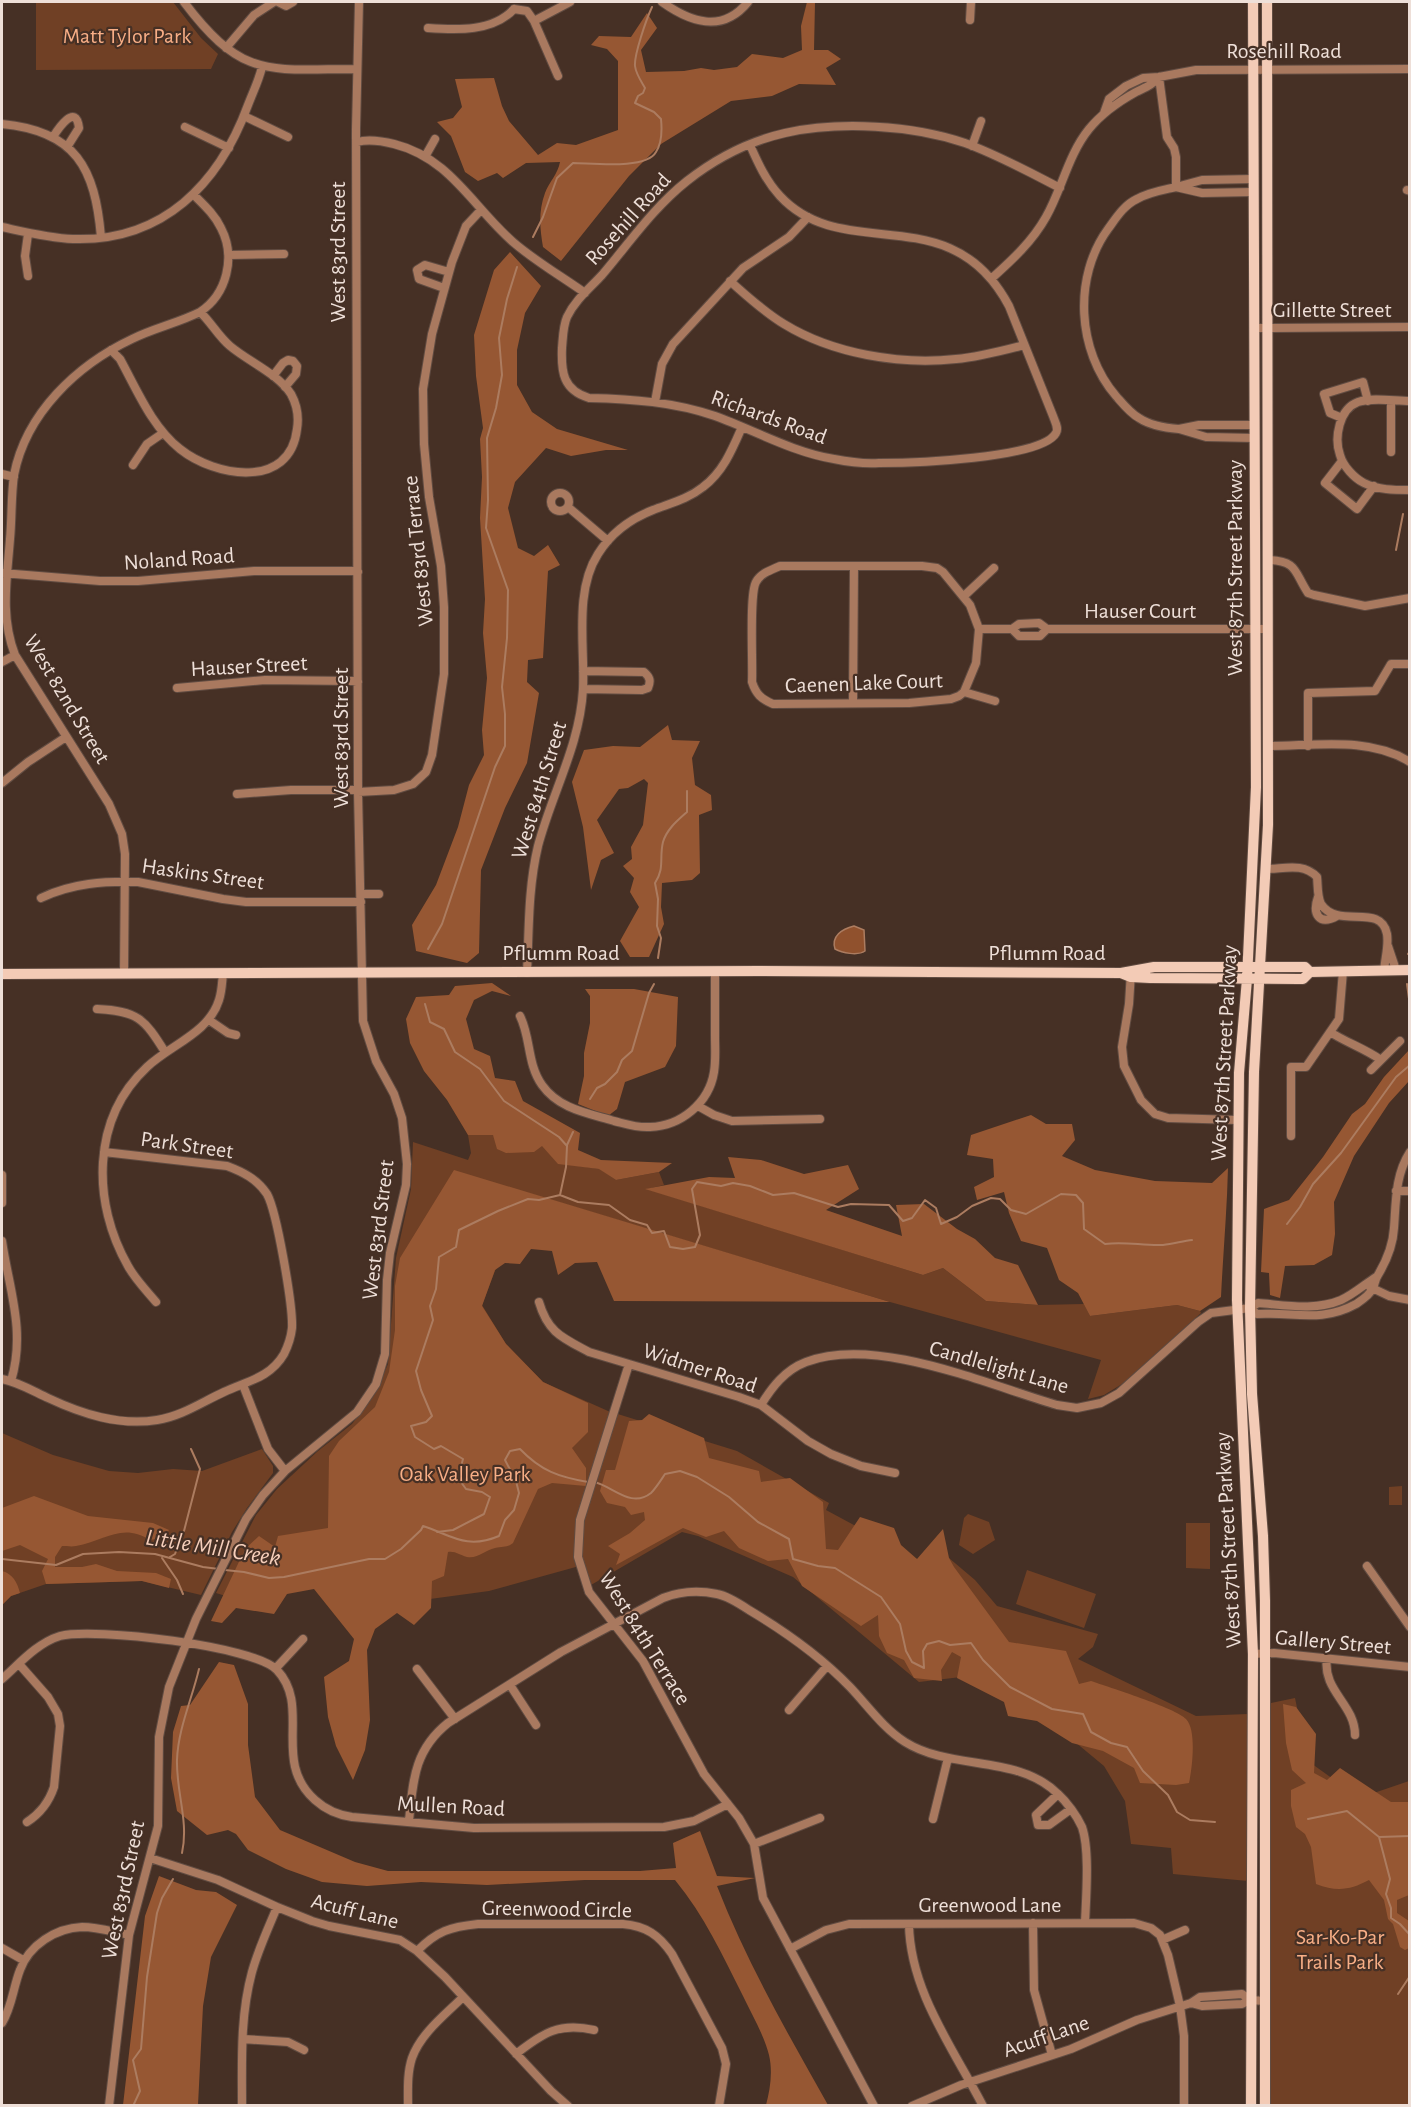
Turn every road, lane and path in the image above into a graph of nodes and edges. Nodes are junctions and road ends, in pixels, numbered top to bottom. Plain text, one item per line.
1 (184, 2) edge
2 (274, 2) edge
3 (278, 2) edge
4 (293, 2) edge
5 (359, 2) edge
6 (524, 2) edge
7 (570, 2) edge
8 (662, 2) edge
9 (748, 2) edge
10 (971, 2) edge
11 (1253, 2) edge
12 (1267, 2) edge
13 (512, 5) edge
14 (526, 11) junction
15 (970, 20) dead end
16 (534, 21) junction
17 (428, 28) dead end
18 (226, 48) junction
19 (262, 67) junction
20 (357, 69) junction
21 (1268, 69) junction
22 (1410, 69) edge
23 (1253, 70) junction
24 (558, 76) dead end
25 (1159, 77) junction
26 (244, 116) junction
27 (981, 121) dead end
28 (2, 124) edge
29 (185, 127) dead end
30 (52, 137) junction
31 (288, 137) dead end
32 (435, 139) dead end
33 (357, 142) junction
34 (750, 145) junction
35 (972, 146) junction
36 (67, 147) junction
37 (229, 148) junction
38 (426, 156) junction
39 (1254, 179) junction
40 (1176, 187) junction
41 (1059, 188) junction
42 (1253, 192) junction
43 (194, 195) junction
44 (481, 210) junction
45 (808, 217) junction
46 (2, 227) edge
47 (28, 234) junction
48 (101, 237) junction
49 (1267, 238) junction
50 (284, 254) dead end
51 (229, 255) junction
52 (449, 272) junction
53 (28, 276) dead end
54 (991, 279) junction
55 (730, 281) junction
56 (444, 288) junction
57 (585, 293) junction
58 (200, 312) junction
59 (1410, 327) edge
60 (1255, 328) junction
61 (1268, 328) junction
62 (1024, 345) junction
63 (111, 350) junction
64 (273, 376) junction
65 (285, 387) junction
66 (1368, 401) junction
67 (1391, 401) junction
68 (1410, 401) edge
69 (655, 402) junction
70 (1342, 418) junction
71 (1254, 425) junction
72 (742, 427) junction
73 (1179, 429) junction
74 (163, 432) junction
75 (1255, 438) junction
76 (1391, 452) dead end
77 (1342, 460) junction
78 (133, 465) dead end
79 (2, 474) edge
80 (14, 477) junction
81 (1374, 486) junction
82 (1410, 490) edge
83 (1268, 506) junction
84 (568, 507) dead end
85 (608, 541) junction
86 (1268, 561) junction
87 (854, 566) junction
88 (994, 568) dead end
89 (4, 573) edge
90 (358, 573) junction
91 (964, 596) junction
92 (1410, 598) edge
93 (980, 629) junction
94 (1254, 629) junction
95 (1268, 629) junction
96 (15, 655) junction
97 (2, 662) edge
98 (1410, 664) edge
99 (583, 671) junction
100 (358, 682) junction
101 (177, 688) dead end
102 (583, 689) junction
103 (964, 692) junction
104 (995, 701) dead end
105 (853, 704) junction
106 (66, 737) junction
107 (1269, 746) junction
108 (1308, 746) junction
109 (1408, 759) edge
110 (2, 783) edge
111 (358, 792) junction
112 (237, 794) dead end
113 (1265, 869) junction
114 (125, 882) junction
115 (379, 894) dead end
116 (41, 897) dead end
117 (361, 898) junction
118 (1388, 946) junction
119 (1248, 966) junction
120 (1260, 966) junction
121 (1396, 970) junction
122 (1410, 970) edge
123 (715, 971) junction
124 (1343, 971) junction
125 (1384, 971) junction
126 (1310, 972) junction
127 (223, 973) junction
128 (362, 973) junction
129 (527, 973) junction
130 (1128, 973) junction
131 (2, 974) edge
132 (124, 974) junction
133 (1247, 979) junction
134 (1260, 979) junction
135 (97, 1009) dead end
136 (520, 1016) dead end
137 (208, 1020) junction
138 (1330, 1032) junction
139 (236, 1035) dead end
140 (1400, 1041) dead end
141 (165, 1052) junction
142 (1381, 1060) junction
143 (1371, 1070) dead end
144 (698, 1106) junction
145 (820, 1119) dead end
146 (1238, 1120) junction
147 (1291, 1136) dead end
148 (104, 1152) junction
149 (1410, 1152) edge
150 (2, 1175) edge
151 (1396, 1191) junction
152 (1410, 1191) edge
153 (1251, 1202) junction
154 (2, 1203) edge
155 (2, 1241) edge
156 (1369, 1287) junction
157 (1410, 1300) edge
158 (156, 1302) dead end
159 (539, 1302) dead end
160 (1326, 1304) junction
161 (1250, 1308) junction
162 (1237, 1310) junction
163 (1329, 1315) junction
164 (629, 1364) junction
165 (2, 1379) edge
166 (11, 1381) junction
167 (243, 1385) junction
168 (761, 1406) junction
169 (285, 1471) junction
170 (895, 1473) dead end
171 (1367, 1566) dead end
172 (615, 1624) junction
173 (1410, 1627) edge
174 (303, 1640) dead end
175 (185, 1643) junction
176 (1253, 1654) junction
177 (1266, 1654) junction
178 (1327, 1658) junction
179 (19, 1664) junction
180 (827, 1666) junction
181 (1410, 1667) edge
182 (276, 1668) junction
183 (417, 1669) dead end
184 (2, 1679) edge
185 (510, 1685) junction
186 (789, 1710) dead end
187 (455, 1719) junction
188 (536, 1725) dead end
189 (1355, 1735) dead end
190 (948, 1758) junction
191 (1058, 1794) junction
192 (728, 1804) junction
193 (1071, 1809) junction
194 (820, 1818) dead end
195 (933, 1819) dead end
196 (409, 1821) junction
197 (27, 1822) dead end
198 (754, 1844) junction
199 (150, 1858) junction
200 (277, 1907) junction
201 (1033, 1923) junction
202 (1085, 1923) junction
203 (909, 1924) junction
204 (1185, 1930) dead end
205 (129, 1935) junction
206 (1162, 1940) junction
207 (2, 1948) edge
208 (790, 1949) junction
209 (417, 1951) junction
210 (23, 1960) junction
211 (463, 1997) junction
212 (1251, 2000) junction
213 (1265, 2001) junction
214 (1180, 2006) junction
215 (2, 2023) edge
216 (594, 2030) dead end
217 (243, 2039) junction
218 (304, 2050) dead end
219 (516, 2054) junction
220 (1052, 2055) junction
221 (970, 2082) junction
222 (109, 2106) edge
223 (242, 2106) edge
224 (408, 2106) edge
225 (567, 2106) edge
226 (719, 2106) edge
227 (874, 2106) edge
228 (912, 2106) edge
229 (983, 2106) edge
230 (1184, 2106) edge
231 (1251, 2106) edge
232 (1265, 2106) edge

1 - 18 street
2 - 18 street
3 - 4 street
5 - 20 street, West 83rd Street
6 - 14 street
7 - 16 street
8 - 9 street
10 - 15 street
11 - 23 main road, West 87th Street Parkway
12 - 21 main road, West 87th Street Parkway
13 - 14 street
13 - 17 street
14 - 16 street
16 - 24 street
18 - 19 street
19 - 20 street
19 - 26 street
20 - 33 street, West 83rd Street
21 - 22 street, Rosehill Road
21 - 23 street, Rosehill Road
21 - 49 main road, West 87th Street Parkway
23 - 25 street, Rosehill Road
23 - 39 main road, West 87th Street Parkway
25 - 40 street
25 - 41 street, Rosehill Road
26 - 31 street
26 - 37 street
27 - 35 street
28 - 30 street
29 - 37 street
30 - 36 street
30 - 36 street
32 - 38 street
33 - 38 street, Rosehill Road
33 - 90 street, West 83rd Street
34 - 35 street, Rosehill Road
34 - 45 street
34 - 57 street, Rosehill Road
35 - 41 street, Rosehill Road
36 - 48 street
37 - 43 street
38 - 44 street, Rosehill Road
39 - 40 street
39 - 42 main road, West 87th Street Parkway
39 - 49 main road
40 - 42 street
40 - 73 street
41 - 54 street, Rosehill Road
42 - 60 main road, West 87th Street Parkway
43 - 48 street
43 - 51 street, West 82nd Street
44 - 52 street, West 83rd Terrace
44 - 57 street, Rosehill Road
45 - 54 street
45 - 55 street
46 - 47 street
47 - 48 street
47 - 53 street
49 - 61 main road, West 87th Street Parkway
50 - 51 street
51 - 58 street, West 82nd Street
52 - 56 street, West 83rd Terrace
52 - 56 street
54 - 62 street
55 - 62 street
55 - 69 street
56 - 111 street, West 83rd Terrace
57 - 69 street, Richards Road
58 - 63 street, West 82nd Street
58 - 64 street
59 - 61 street, Gillette Street
60 - 61 street, Gillette Street
60 - 71 main road, West 87th Street Parkway
61 - 83 main road, West 87th Street Parkway
62 - 72 street, Richards Road
63 - 74 street
63 - 80 street, West 82nd Street
64 - 65 street
64 - 65 street
65 - 74 street
66 - 67 street
66 - 70 street
66 - 70 street
67 - 68 street
67 - 76 street
69 - 72 street, Richards Road
70 - 77 street
71 - 73 street
71 - 75 main road, West 87th Street Parkway
71 - 83 main road
72 - 85 street, West 84th Street
73 - 75 street
74 - 78 street
75 - 94 main road, West 87th Street Parkway
77 - 81 street
77 - 81 street
79 - 80 street
80 - 89 street, West 82nd Street
81 - 82 street
83 - 86 main road, West 87th Street Parkway
84 - 85 street
85 - 99 street, West 84th Street
86 - 92 street
86 - 95 main road, West 87th Street Parkway
87 - 91 street
87 - 105 street
87 - 105 street, Caenen Lake Court
88 - 91 street
89 - 90 street, Noland Road
89 - 96 street, West 82nd Street
90 - 100 street, West 83rd Street
91 - 93 street
93 - 94 street, Hauser Court
93 - 103 street, Caenen Lake Court
94 - 95 street, Hauser Court
94 - 119 main road, West 87th Street Parkway
95 - 107 main road, West 87th Street Parkway
96 - 97 street
96 - 106 street, West 82nd Street
98 - 108 street
99 - 102 street, West 84th Street
99 - 102 street
100 - 101 street, Hauser Street
100 - 111 street, West 83rd Street
102 - 129 street, West 84th Street
103 - 104 street, Caenen Lake Court
103 - 105 street, Caenen Lake Court
106 - 110 street
106 - 114 street, West 82nd Street
107 - 108 street
107 - 113 main road, West 87th Street Parkway
108 - 109 street
111 - 112 street, West 83rd Terrace
111 - 117 street, West 83rd Street
113 - 118 street
113 - 120 main road, West 87th Street Parkway
114 - 116 street, Haskins Street
114 - 117 street, Haskins Street
114 - 132 street, West 82nd Street
115 - 117 street, Haskins Street
117 - 128 street, West 83rd Street
118 - 121 street
118 - 125 street
119 - 120 main road
119 - 130 main road
119 - 133 main road, West 87th Street Parkway
120 - 126 main road
120 - 134 main road, West 87th Street Parkway
121 - 122 main road
121 - 125 main road
123 - 129 main road, Pflumm Road
123 - 130 main road, Pflumm Road
123 - 144 street
124 - 125 main road
124 - 126 main road
124 - 138 street
126 - 134 main road
127 - 128 main road, Pflumm Road
127 - 132 main road, Pflumm Road
127 - 137 street
128 - 129 main road, Pflumm Road
128 - 169 street, West 83rd Street
130 - 133 main road
130 - 146 street
131 - 132 main road, Pflumm Road
133 - 134 main road
133 - 146 main road, West 87th Street Parkway
134 - 153 main road, West 87th Street Parkway
135 - 141 street
136 - 144 street
137 - 139 street
137 - 141 street
138 - 142 street
138 - 147 street
140 - 142 street
141 - 148 street
142 - 143 street
144 - 145 street
146 - 153 main road
146 - 162 main road, West 87th Street Parkway
148 - 158 street
148 - 167 street, Park Street
149 - 151 street, Candlelight Lane
150 - 154 street
151 - 152 street
151 - 156 street, Candlelight Lane
153 - 161 main road, West 87th Street Parkway
155 - 166 street
156 - 157 street
156 - 160 street, Candlelight Lane
156 - 163 street, Candlelight Lane
159 - 164 street, Widmer Road
160 - 161 street, Candlelight Lane
160 - 163 street
161 - 162 street, Candlelight Lane
161 - 163 street, Candlelight Lane
161 - 177 main road, West 87th Street Parkway
162 - 168 street, Candlelight Lane
162 - 176 main road, West 87th Street Parkway
164 - 168 street, Widmer Road
164 - 172 street, West 84th Terrace
165 - 166 street
166 - 167 street
167 - 169 street
168 - 170 street, Widmer Road
169 - 175 street, West 83rd Street
171 - 173 street
172 - 180 street
172 - 185 street
172 - 192 street, West 84th Terrace
174 - 182 street
175 - 179 street
175 - 182 street
175 - 199 street, West 83rd Street
176 - 177 street, Gallery Street
176 - 212 main road, West 87th Street Parkway
177 - 178 street, Gallery Street
177 - 213 main road, West 87th Street Parkway
178 - 181 street, Gallery Street
178 - 189 street
179 - 184 street
179 - 197 street
180 - 186 street
180 - 190 street
182 - 196 street, Mullen Road
183 - 187 street
185 - 187 street
185 - 188 street
187 - 196 street
190 - 191 street
190 - 195 street
191 - 193 street
191 - 193 street
192 - 196 street, Mullen Road
192 - 198 street, West 84th Terrace
193 - 202 street
194 - 198 street
198 - 208 street, West 84th Terrace
199 - 200 street, Acuff Lane
199 - 205 street, West 83rd Street
200 - 209 street, Acuff Lane
200 - 217 street
201 - 202 street, Greenwood Lane
201 - 203 street, Greenwood Lane
201 - 220 street
202 - 206 street, Greenwood Lane
203 - 208 street, Greenwood Lane
203 - 221 street
204 - 206 street
205 - 210 street
205 - 222 street, West 83rd Street
206 - 214 street
207 - 210 street
208 - 227 street, West 84th Terrace
209 - 211 street, Acuff Lane
209 - 226 street, Greenwood Circle
210 - 215 street
211 - 219 street, Acuff Lane
211 - 224 street
212 - 213 street, Acuff Lane
212 - 214 street, Acuff Lane
212 - 231 main road, West 87th Street Parkway
213 - 232 main road, West 87th Street Parkway
214 - 220 street, Acuff Lane
214 - 230 street
216 - 219 street
217 - 218 street
217 - 223 street
219 - 225 street, Acuff Lane
220 - 221 street, Acuff Lane
221 - 228 street, Acuff Lane
221 - 229 street

